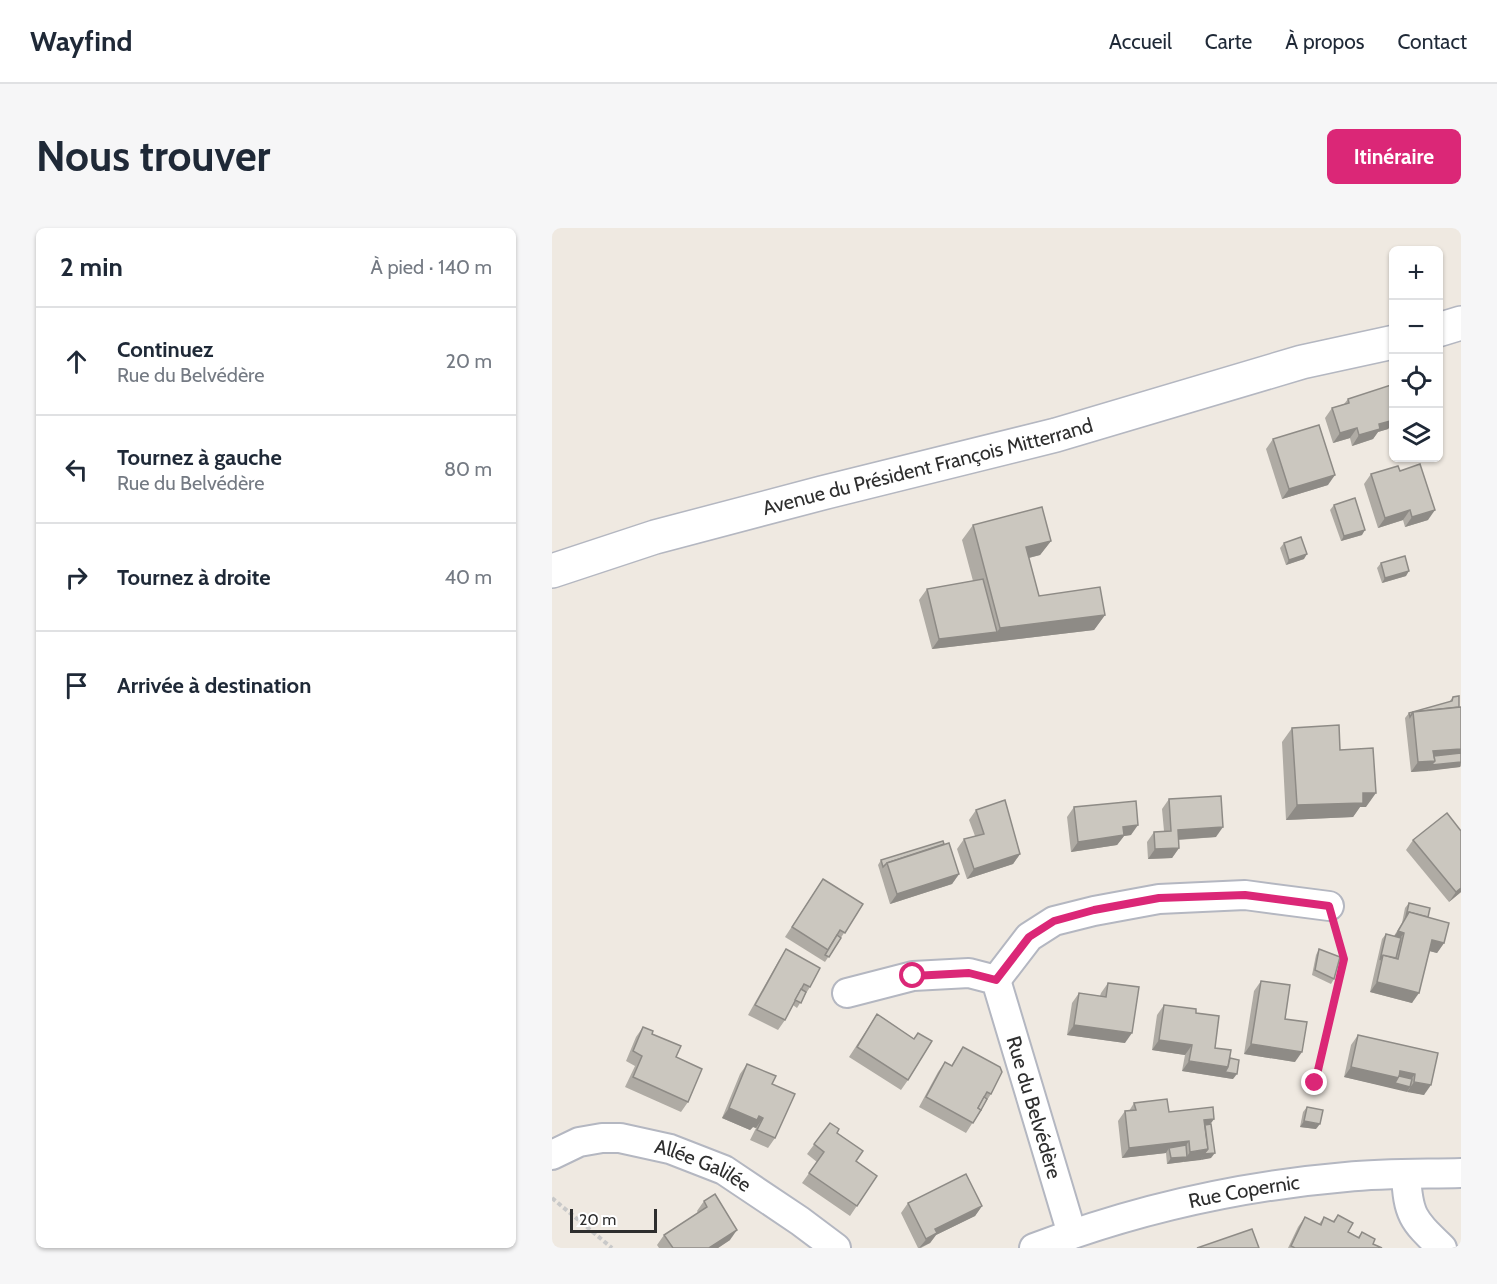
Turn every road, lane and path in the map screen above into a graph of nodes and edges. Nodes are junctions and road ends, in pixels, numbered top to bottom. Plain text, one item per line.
1 (1461, 303) edge
2 (1443, 308) edge
3 (1461, 323) edge
4 (1389, 327) edge
5 (1443, 328) edge
6 (1389, 343) edge
7 (1302, 362) junction
8 (552, 571) edge
9 (1329, 906) joint
10 (996, 980) junction
11 (847, 993) dead end
12 (1315, 1083) dead end
13 (552, 1155) edge
14 (1461, 1173) edge
15 (1406, 1174) junction
16 (552, 1198) edge
17 (1072, 1234) junction
18 (612, 1248) edge
19 (836, 1248) edge
20 (1034, 1248) edge
21 (1442, 1248) edge

1 - 2 street
3 - 5 street
4 - 7 street, Avenue du Président François Mitterrand
6 - 7 street, Avenue du Président François Mitterrand
7 - 8 street, Avenue du Président François Mitterrand
9 - 10 street
9 - 12 path
10 - 11 street
10 - 17 street, Rue du Belvédère
13 - 19 street, Allée Galilée
14 - 15 street, Rue Copernic
15 - 17 street, Rue Copernic
15 - 21 street
16 - 18 path
17 - 20 street, Rue Copernic

